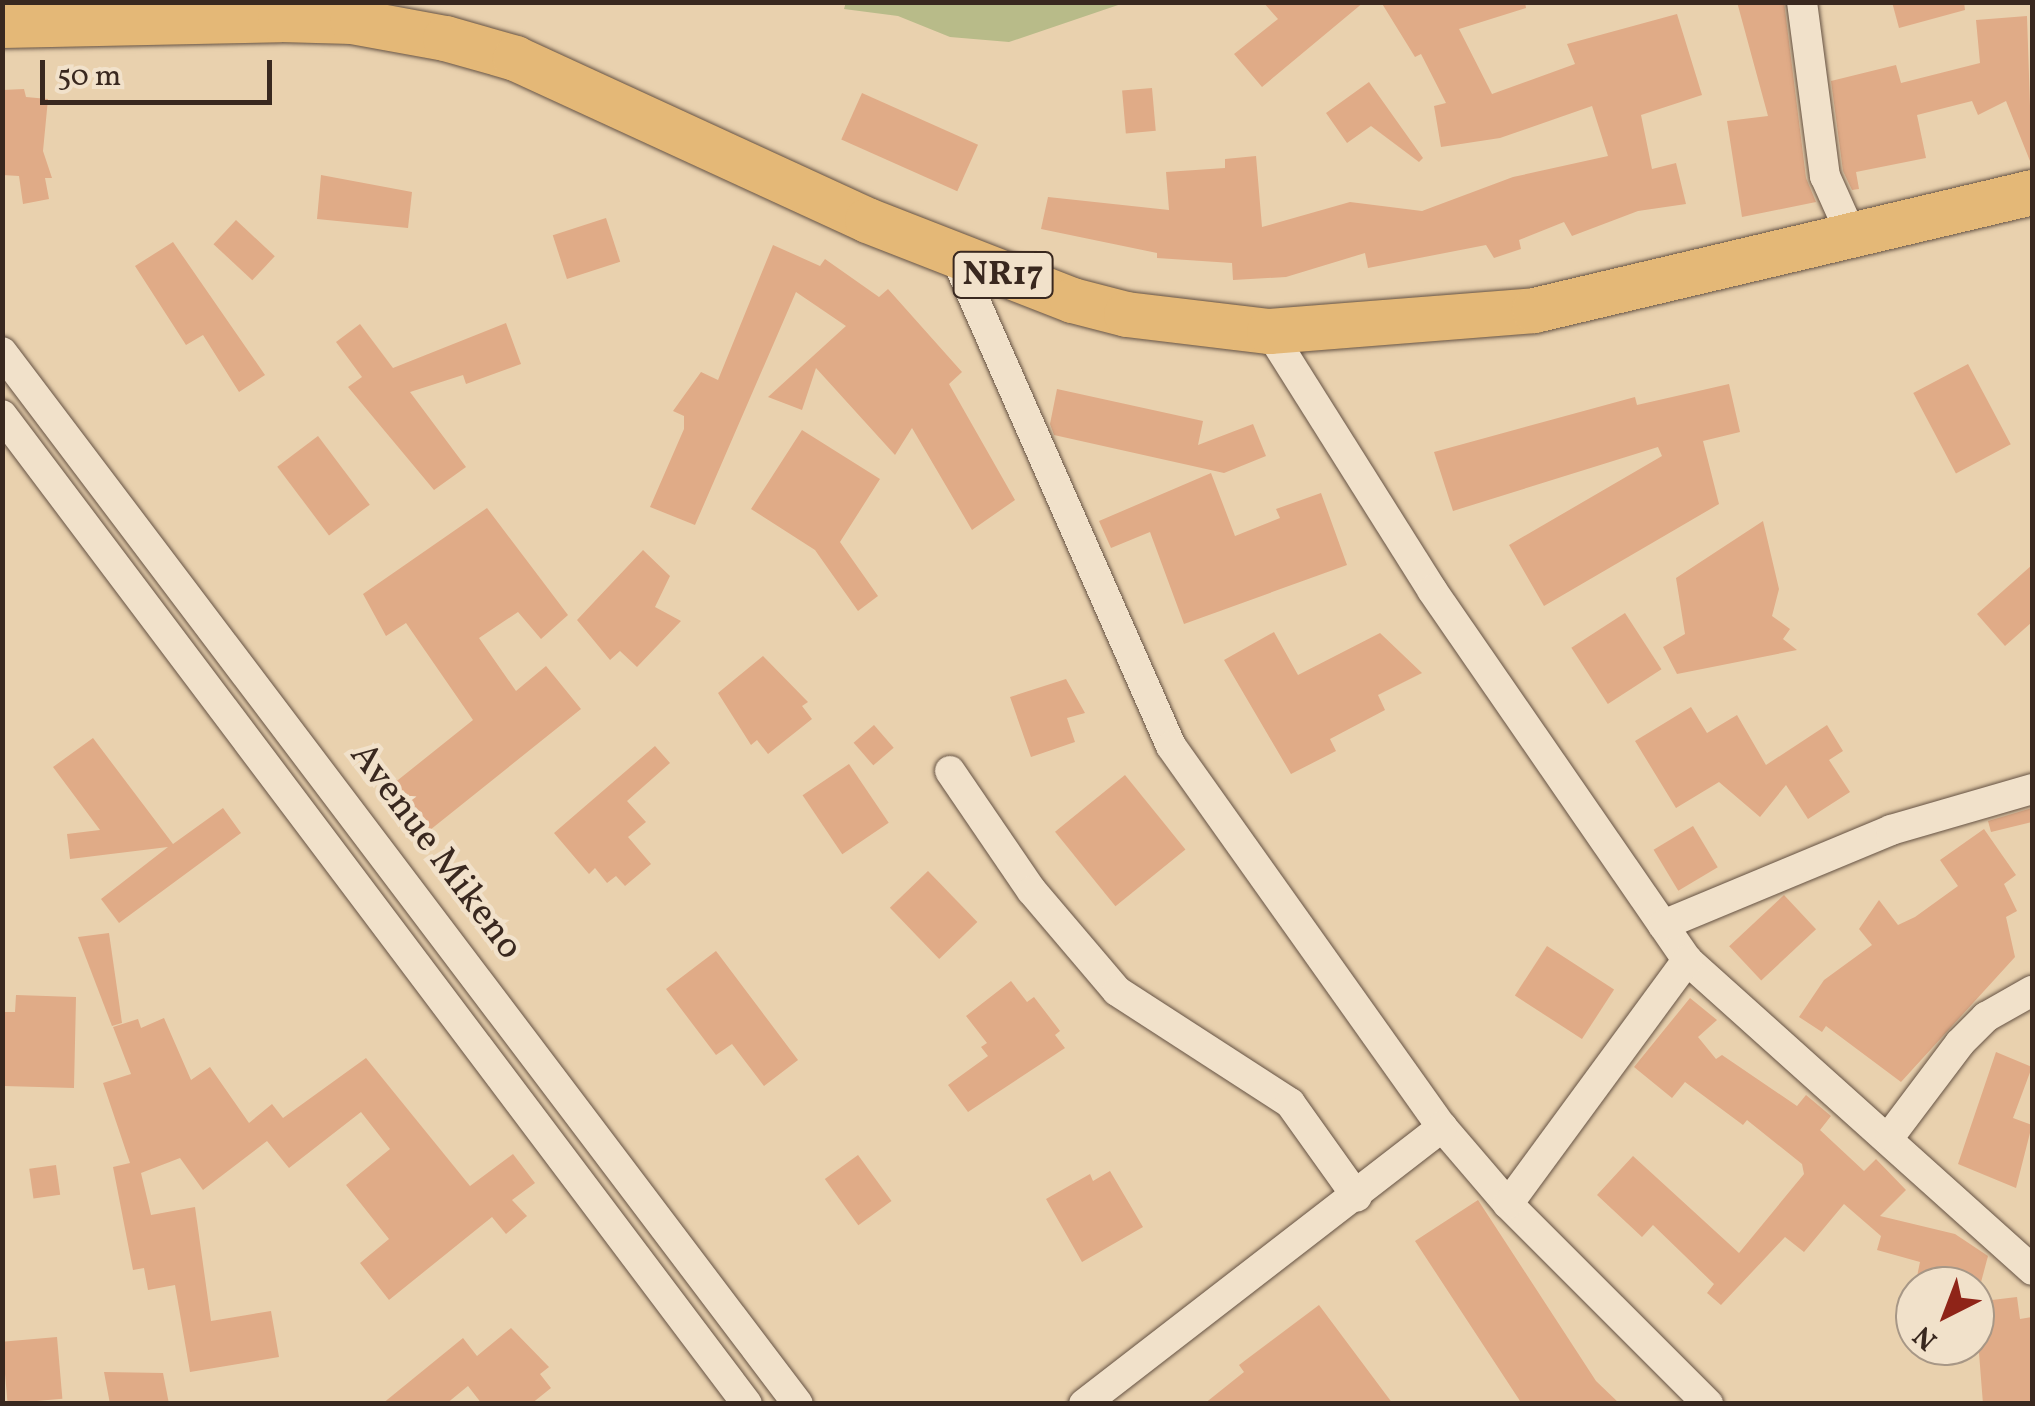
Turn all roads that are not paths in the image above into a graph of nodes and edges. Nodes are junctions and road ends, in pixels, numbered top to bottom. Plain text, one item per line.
1 (1802, 2) edge
2 (2, 26) edge
3 (2032, 192) edge
4 (1851, 234) junction
5 (956, 258) junction
6 (1269, 332) junction
7 (2, 352) edge
8 (2, 415) edge
9 (950, 771) dead end
10 (2032, 789) edge
11 (1663, 924) junction
12 (1688, 960) junction
13 (2032, 990) edge
14 (1442, 1127) junction
15 (1890, 1136) junction
16 (1357, 1197) junction
17 (1508, 1204) junction
18 (2032, 1270) edge
19 (747, 1404) edge
20 (798, 1404) edge
21 (1084, 1404) edge
22 (1708, 1404) edge

1 - 4 street
2 - 5 main road, NR17
3 - 4 main road, NR17
4 - 6 main road, NR17
5 - 6 main road, NR17
5 - 14 street
6 - 11 street
7 - 20 street, Avenue Mikeno
8 - 19 street, Avenue Mikeno
9 - 16 street
10 - 11 street
11 - 12 street
12 - 15 street
12 - 17 street
13 - 15 street
14 - 16 street
14 - 17 street
15 - 18 street
16 - 21 street
17 - 22 street

